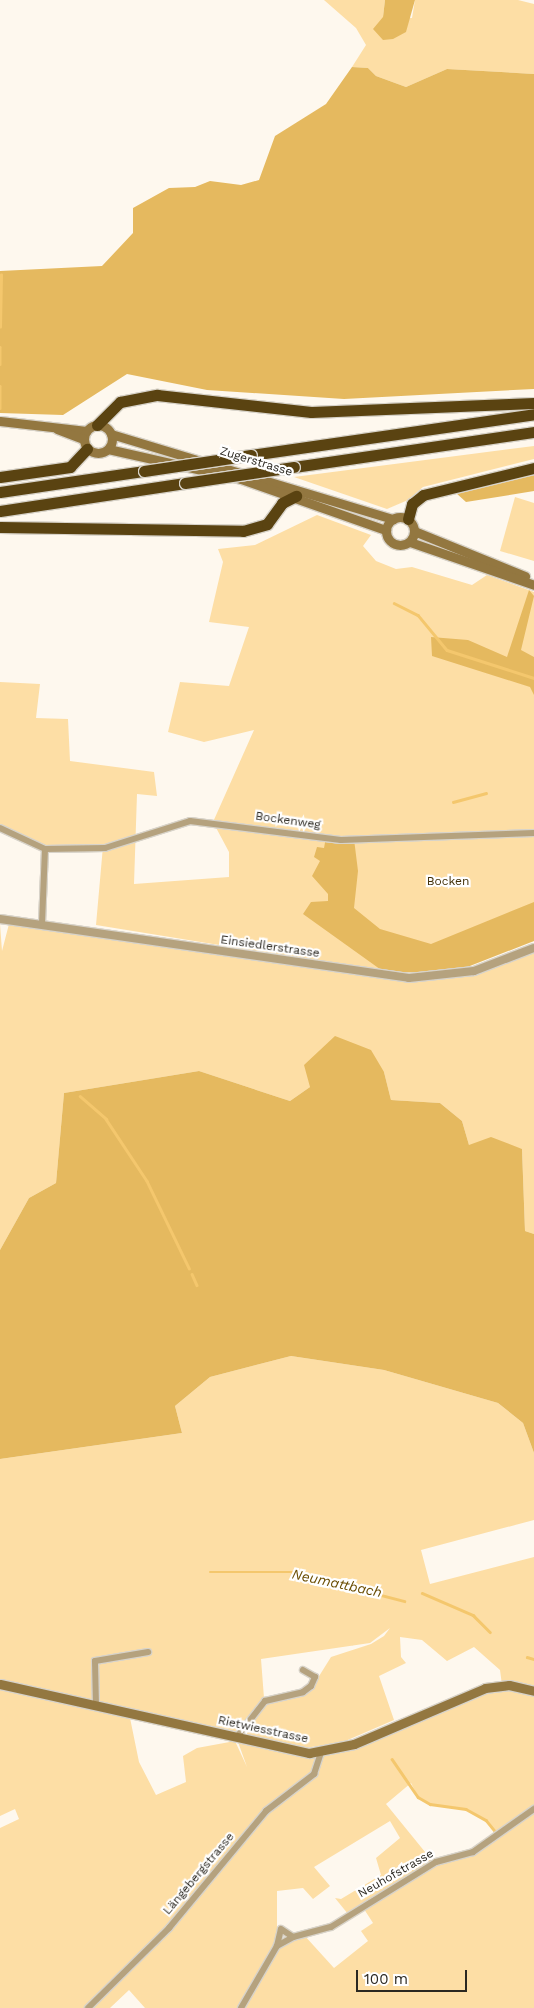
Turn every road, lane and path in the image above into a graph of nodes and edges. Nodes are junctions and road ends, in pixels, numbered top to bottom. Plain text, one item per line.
1 (534, 403) edge
2 (534, 414) edge
3 (0, 421) edge
4 (97, 425) junction
5 (534, 432) edge
6 (111, 434) junction
7 (85, 439) junction
8 (108, 449) junction
9 (534, 468) edge
10 (0, 477) edge
11 (0, 492) edge
12 (296, 496) junction
13 (0, 511) edge
14 (393, 519) junction
15 (408, 519) junction
16 (0, 527) edge
17 (386, 530) junction
18 (414, 531) junction
19 (410, 542) junction
20 (534, 580) edge
21 (534, 585) edge
22 (0, 828) edge
23 (534, 833) edge
24 (45, 849) junction
25 (0, 919) edge
26 (42, 925) junction
27 (534, 948) edge
28 (148, 1652) dead end
29 (303, 1670) dead end
30 (0, 1684) edge
31 (534, 1691) edge
32 (96, 1706) junction
33 (236, 1738) junction
34 (321, 1753) junction
35 (534, 1809) edge
36 (293, 1937) junction
37 (277, 1946) junction
38 (88, 2008) edge
39 (241, 2008) edge

1 - 4 highway
2 - 11 highway, bridge
3 - 7 main road, Zugerstrasse
4 - 6 main road, Zugerstrasse
4 - 7 main road
5 - 13 highway, bridge
6 - 8 main road
6 - 14 main road, Zugerstrasse
7 - 8 main road, Zugerstrasse
7 - 10 highway
8 - 12 main road, Zugerstrasse
9 - 15 highway
12 - 16 highway
12 - 17 main road, Zugerstrasse
14 - 15 main road, Zugerstrasse
14 - 17 main road
15 - 18 main road
17 - 19 main road, Zugerstrasse
18 - 19 main road
18 - 20 main road
19 - 21 main road, Zugerstrasse
22 - 24 street, Bockenweg
23 - 24 street, Bockenweg
24 - 26 street
25 - 26 street, Einsiedlerstrasse
26 - 27 street, Einsiedlerstrasse
28 - 32 street
29 - 33 street
30 - 32 main road, Rietwiesstrasse
31 - 34 main road, Rietwiesstrasse
32 - 33 main road, Rietwiesstrasse
33 - 34 main road, Rietwiesstrasse
34 - 38 street, Längebergstrasse
35 - 36 street, Neuhofstrasse
36 - 37 street, Neuhofstrasse
36 - 37 street, Neuhofstrasse
37 - 39 street, Neuhofstrasse

